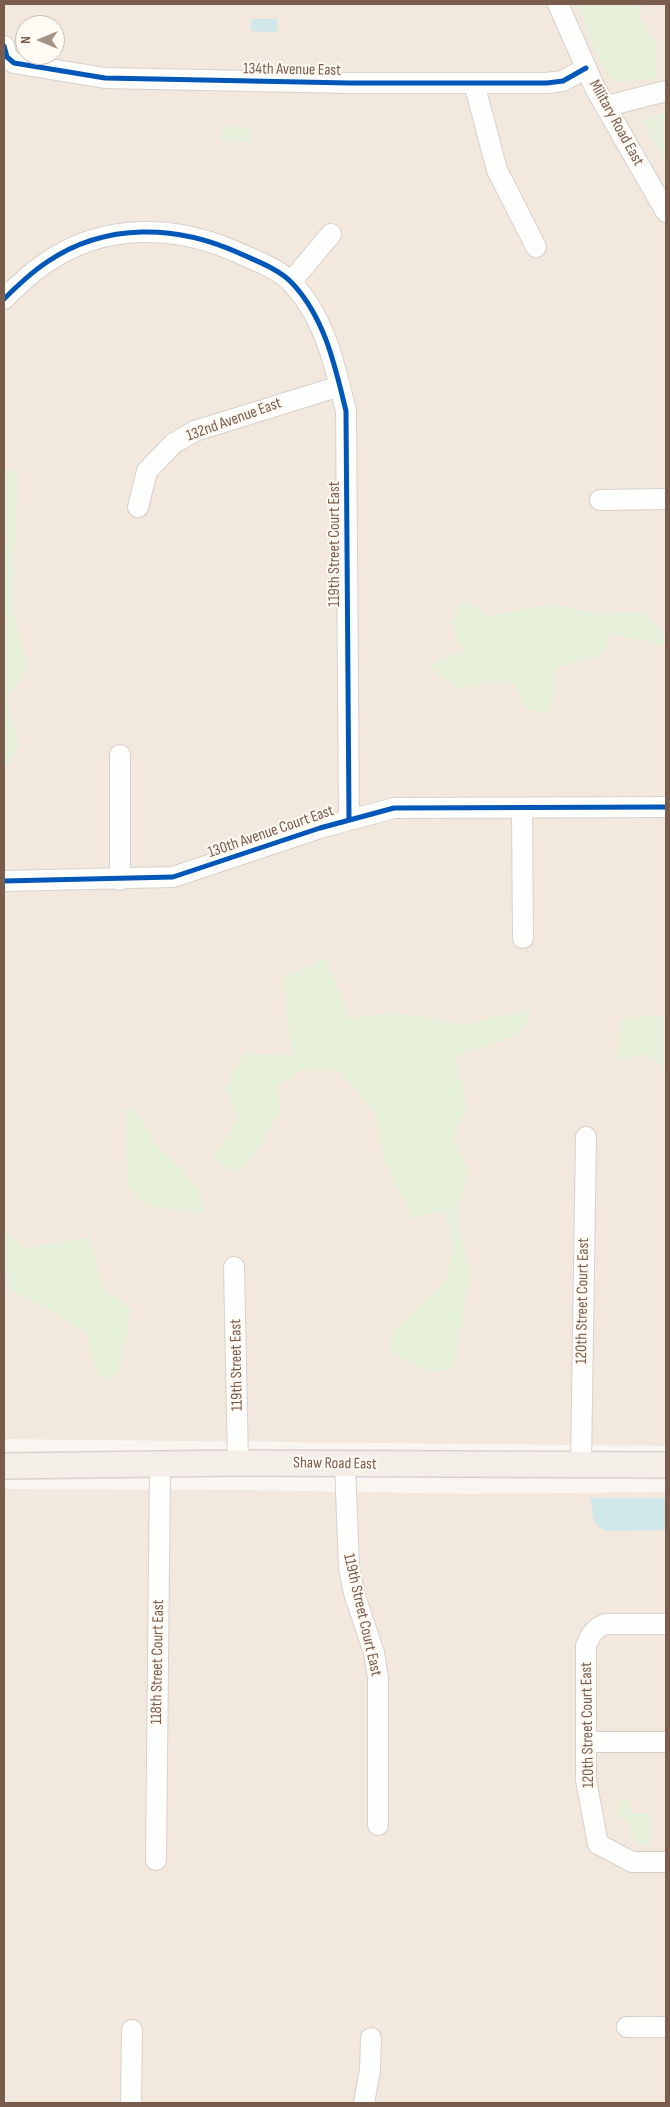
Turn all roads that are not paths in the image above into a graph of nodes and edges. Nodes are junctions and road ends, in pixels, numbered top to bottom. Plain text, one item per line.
1 (558, 4) edge
2 (4, 48) edge
3 (586, 68) junction
4 (474, 83) junction
5 (666, 91) edge
6 (607, 106) junction
7 (666, 212) edge
8 (332, 234) dead end
9 (536, 247) dead end
10 (291, 282) junction
11 (8, 288) edge
12 (340, 386) junction
13 (666, 499) edge
14 (600, 500) dead end
15 (138, 507) dead end
16 (120, 755) dead end
17 (666, 807) edge
18 (522, 808) junction
19 (349, 819) junction
20 (120, 880) junction
21 (4, 881) edge
22 (523, 938) dead end
23 (586, 1137) dead end
24 (234, 1266) dead end
25 (238, 1463) junction
26 (160, 1464) junction
27 (345, 1464) junction
28 (580, 1464) junction
29 (666, 1465) edge
30 (4, 1466) edge
31 (666, 1624) edge
32 (587, 1742) junction
33 (666, 1742) edge
34 (378, 1825) dead end
35 (156, 1860) dead end
36 (666, 1862) edge
37 (627, 2027) dead end
38 (666, 2027) edge
39 (132, 2030) dead end
40 (371, 2038) dead end
41 (131, 2103) edge
42 (364, 2103) edge

1 - 3 street, Military Road East
2 - 4 street, 134th Avenue East
3 - 4 street, 134th Avenue East
3 - 6 street, Military Road East
4 - 9 street
5 - 6 street
6 - 7 street, Military Road East
8 - 10 street
10 - 11 street
10 - 12 street, 119th Street Court East
12 - 15 street, 132nd Avenue East
12 - 19 street, 119th Street Court East
13 - 14 street
16 - 20 street
17 - 18 street, 130th Avenue Court East
18 - 19 street, 130th Avenue Court East
18 - 22 street
19 - 20 street, 130th Avenue Court East
20 - 21 street, 130th Avenue Court East
23 - 28 street, 120th Street Court East
24 - 25 street, 119th Street East
25 - 26 main road, Shaw Road East
25 - 27 main road, Shaw Road East
26 - 30 main road, Shaw Road East
26 - 35 street, 118th Street Court East
27 - 28 main road, Shaw Road East
27 - 34 street, 119th Street Court East
28 - 29 main road, Shaw Road East
31 - 32 street, 120th Street Court East
32 - 33 street
32 - 36 street, 120th Street Court East
37 - 38 street
39 - 41 street
40 - 42 street

